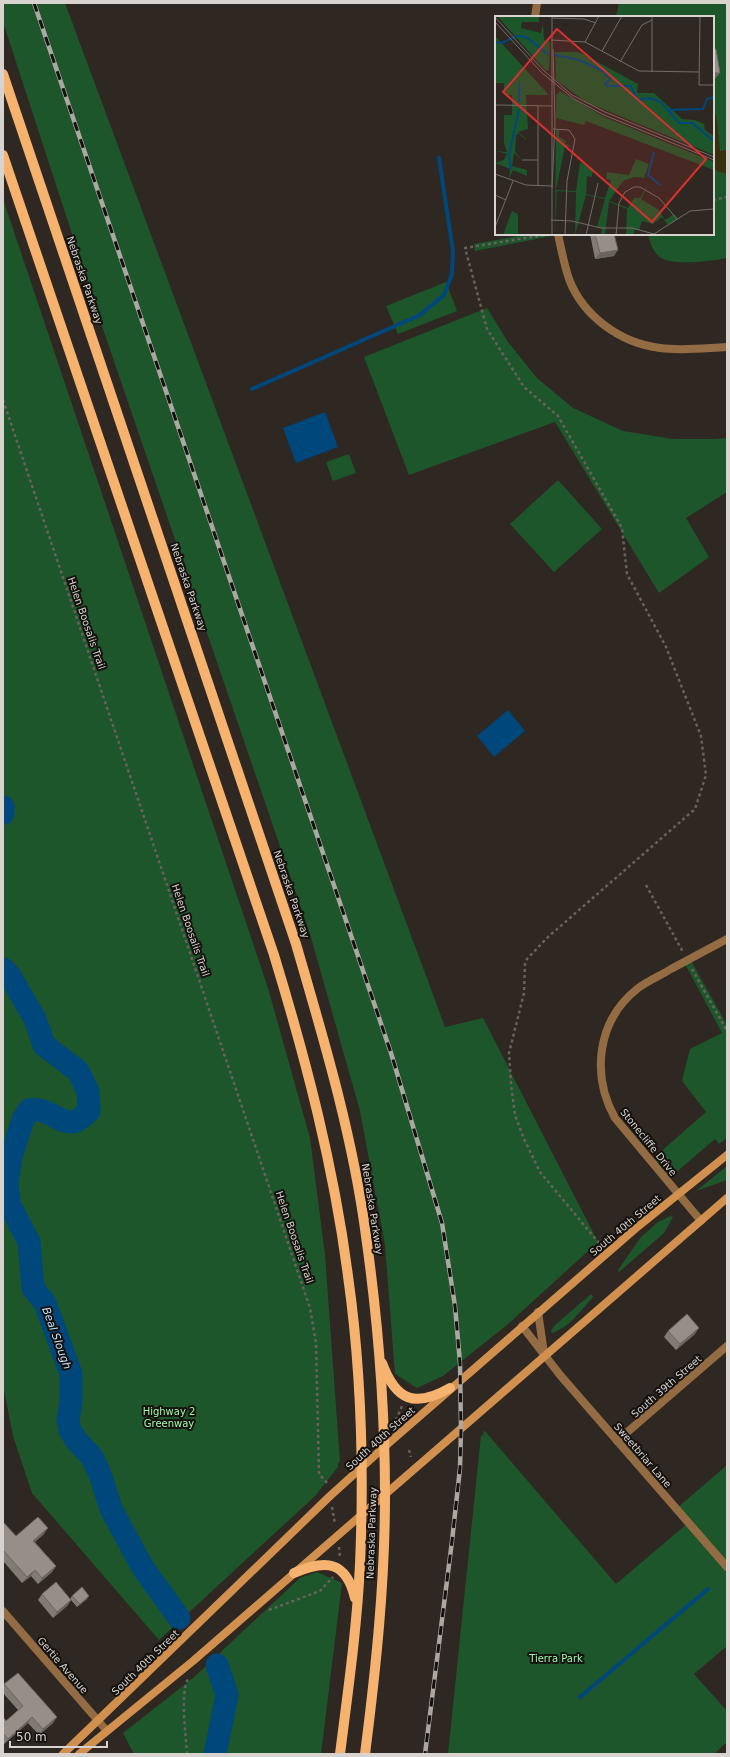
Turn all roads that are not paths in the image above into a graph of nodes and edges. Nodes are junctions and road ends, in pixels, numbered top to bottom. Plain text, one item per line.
1 (537, 3) edge
2 (535, 16) edge
3 (3, 74) edge
4 (3, 155) edge
5 (558, 235) edge
6 (727, 347) edge
7 (727, 939) edge
8 (727, 1155) edge
9 (678, 1194) junction
10 (727, 1198) edge
11 (701, 1221) junction
12 (538, 1312) junction
13 (522, 1326) junction
14 (727, 1346) edge
15 (378, 1351) junction
16 (545, 1355) junction
17 (450, 1388) junction
18 (617, 1441) junction
19 (383, 1448) junction
20 (360, 1469) junction
21 (385, 1496) junction
22 (361, 1516) junction
23 (727, 1567) edge
24 (294, 1573) junction
25 (357, 1607) junction
26 (3, 1611) edge
27 (98, 1721) junction
28 (107, 1731) junction
29 (63, 1754) edge
30 (79, 1754) edge
31 (340, 1754) edge
32 (365, 1754) edge

1 - 2 street
3 - 15 main road, Nebraska Parkway
4 - 20 main road, Nebraska Parkway
5 - 6 street
7 - 9 street, Stonecliffe Drive
8 - 9 main road, South 40th Street
9 - 11 street, Stonecliffe Drive
9 - 12 main road, South 40th Street
10 - 11 main road
11 - 16 main road
12 - 13 main road, South 40th Street
12 - 16 street, Sweetbriar Lane
13 - 16 street, Sweetbriar Lane
13 - 17 main road, South 40th Street
14 - 18 street, South 39th Street
15 - 17 main road
15 - 19 main road, Nebraska Parkway
16 - 18 street, Sweetbriar Lane
16 - 21 main road
17 - 19 main road, South 40th Street
18 - 23 street, Sweetbriar Lane
19 - 20 main road, South 40th Street
19 - 21 main road, Nebraska Parkway
20 - 22 main road, Nebraska Parkway
20 - 27 main road, South 40th Street
21 - 22 main road
21 - 32 main road, Nebraska Parkway
22 - 24 main road
22 - 25 main road, Nebraska Parkway
24 - 25 main road
24 - 28 main road
25 - 31 main road, Nebraska Parkway
26 - 27 street, Gertie Avenue
27 - 28 street, Gertie Avenue
27 - 29 main road, South 40th Street
28 - 30 main road

